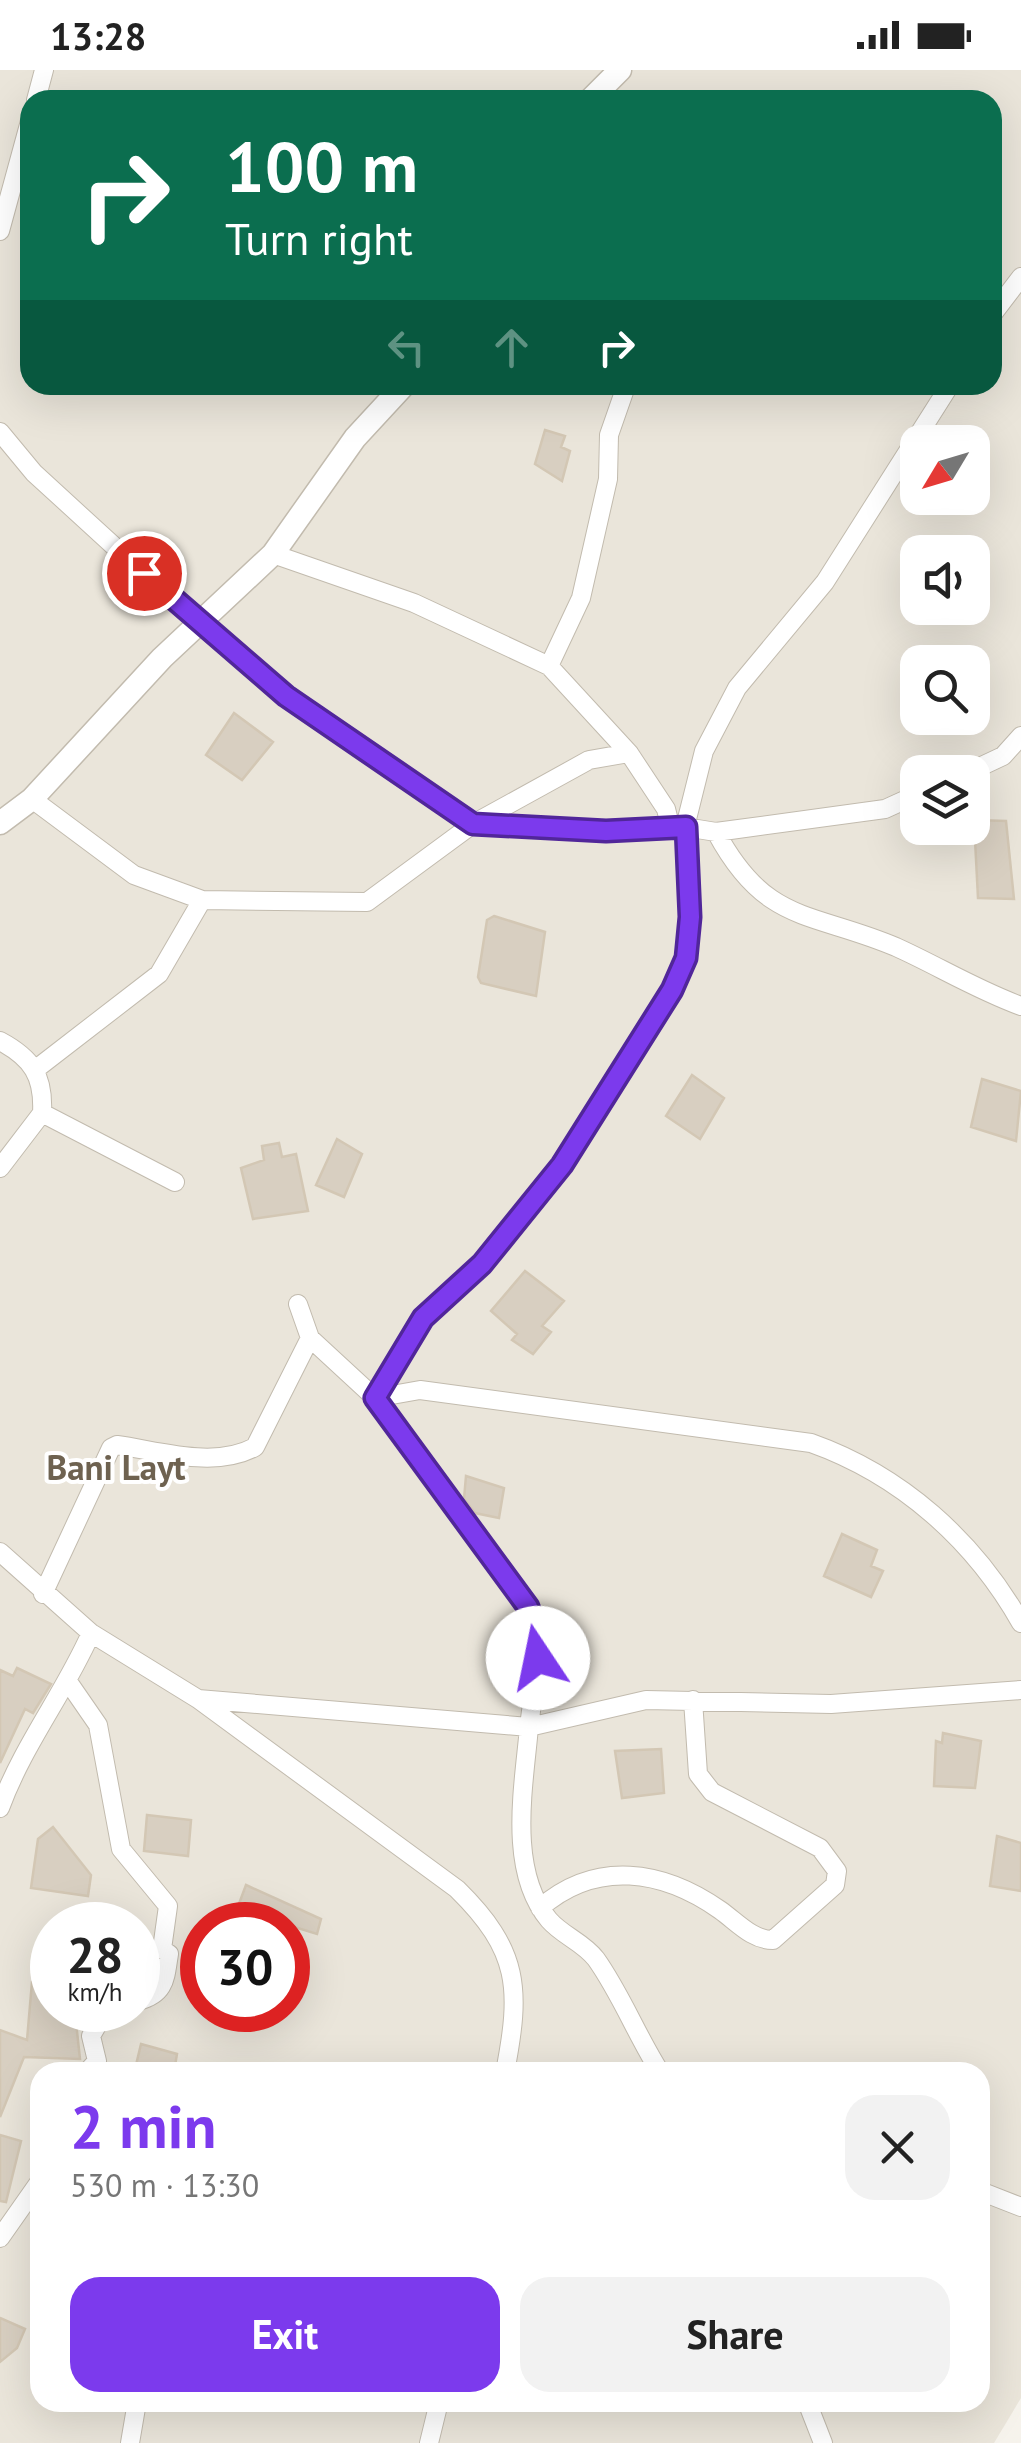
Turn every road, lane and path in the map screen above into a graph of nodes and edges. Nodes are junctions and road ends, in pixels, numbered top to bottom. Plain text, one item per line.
1 (620, 70) edge
2 (600, 90) edge
3 (20, 157) edge
4 (0, 231) edge
5 (1021, 277) edge
6 (1002, 302) edge
7 (395, 395) edge
8 (623, 395) edge
9 (944, 395) edge
10 (0, 432) edge
11 (274, 554) junction
12 (199, 624) junction
13 (549, 666) junction
14 (1021, 736) edge
15 (629, 753) junction
16 (990, 762) edge
17 (32, 798) junction
18 (900, 802) edge
19 (0, 823) edge
20 (473, 824) junction
21 (678, 828) junction
22 (716, 832) junction
23 (202, 900) junction
24 (1021, 1006) edge
25 (0, 1041) edge
26 (36, 1069) junction
27 (42, 1113) junction
28 (0, 1168) edge
29 (176, 1182) dead end
30 (298, 1304) dead end
31 (310, 1338) junction
32 (375, 1398) junction
33 (0, 1552) edge
34 (43, 1594) junction
35 (1021, 1623) edge
36 (91, 1633) junction
37 (69, 1683) junction
38 (1021, 1690) edge
39 (198, 1699) junction
40 (693, 1700) junction
41 (529, 1727) junction
42 (0, 1808) edge
43 (540, 1908) junction
44 (160, 1990) edge
45 (94, 2032) edge
46 (96, 2062) edge
47 (507, 2062) edge
48 (654, 2062) edge
49 (30, 2195) edge
50 (990, 2195) edge
51 (1021, 2207) edge
52 (0, 2238) edge
53 (135, 2412) edge
54 (437, 2412) edge
55 (811, 2412) edge
56 (130, 2443) edge
57 (429, 2443) edge
58 (823, 2443) edge

1 - 2 street
3 - 4 street
5 - 6 street
7 - 11 street
8 - 13 street
9 - 21 street
10 - 12 street
11 - 12 street
11 - 13 street
12 - 17 street
12 - 20 street
13 - 15 street
14 - 16 street
15 - 20 street
15 - 21 street
17 - 19 street
17 - 23 street
18 - 22 street
20 - 21 street
20 - 23 street
21 - 22 street
21 - 32 street
22 - 24 street
23 - 26 street
25 - 26 street
26 - 27 street
27 - 28 street
27 - 29 street
30 - 31 street
31 - 32 street
31 - 34 street
32 - 35 street
32 - 41 street
33 - 34 street
34 - 36 street
36 - 37 street
36 - 39 street
37 - 42 street
37 - 44 street
38 - 40 street
39 - 41 street
39 - 47 street
40 - 41 street
40 - 43 street
41 - 43 street
43 - 48 street
45 - 46 street
49 - 52 street
50 - 51 street
53 - 56 street
54 - 57 street
55 - 58 street

